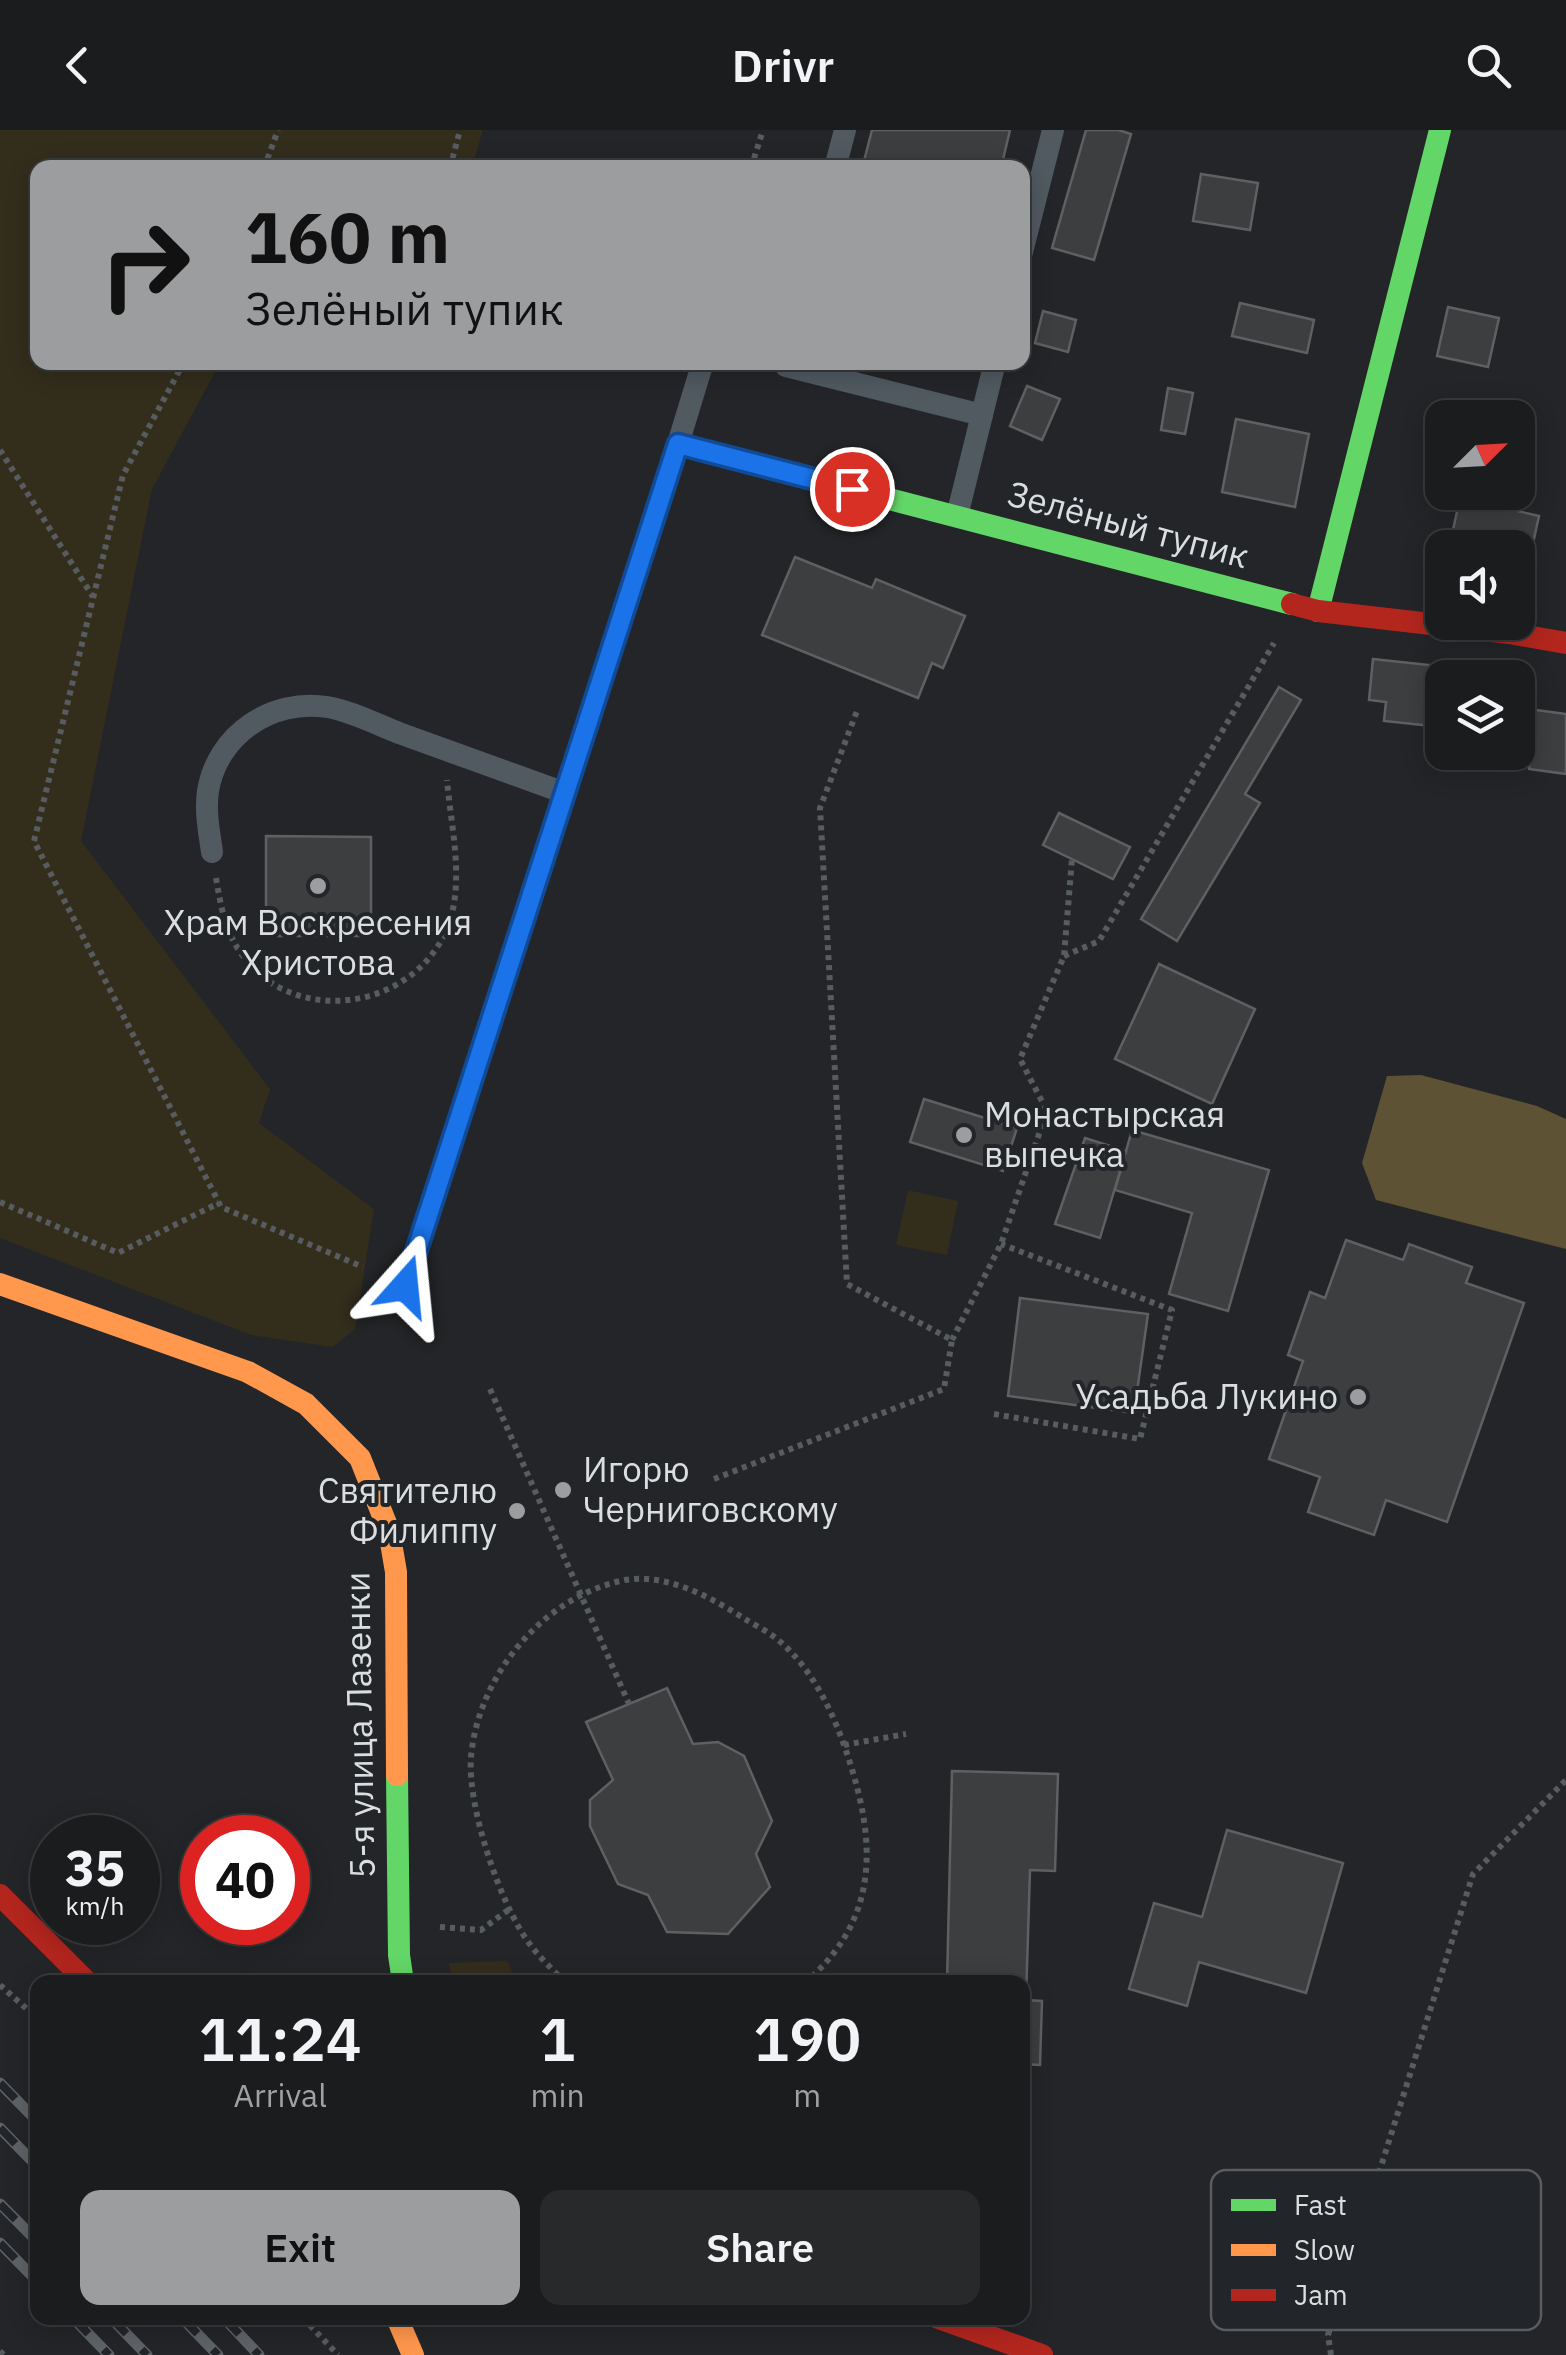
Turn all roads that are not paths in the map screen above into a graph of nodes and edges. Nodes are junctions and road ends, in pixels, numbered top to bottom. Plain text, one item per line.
1 (845, 130) edge
2 (1053, 130) edge
3 (1440, 130) edge
4 (838, 160) edge
5 (1030, 221) edge
6 (701, 370) edge
7 (802, 370) edge
8 (993, 370) edge
9 (982, 415) junction
10 (678, 444) junction
11 (956, 516) junction
12 (1307, 608) junction
13 (1566, 643) edge
14 (565, 793) junction
15 (212, 852) road end
16 (0, 1284) edge
17 (405, 1286) dead end
18 (0, 1895) edge
19 (80, 1975) edge
20 (403, 1975) edge
21 (400, 2325) edge
22 (958, 2325) edge
23 (413, 2355) edge
24 (1042, 2355) edge

1 - 4 lane
2 - 5 lane
3 - 12 street
6 - 10 lane
7 - 9 lane
8 - 9 lane
9 - 11 lane
10 - 11 street, Зелёный тупик
10 - 14 street
11 - 12 street, Зелёный тупик
12 - 13 street, Зелёный тупик
14 - 15 lane
14 - 17 street
16 - 20 street, 5-я улица Лазенки
18 - 19 street
21 - 23 street
22 - 24 street

